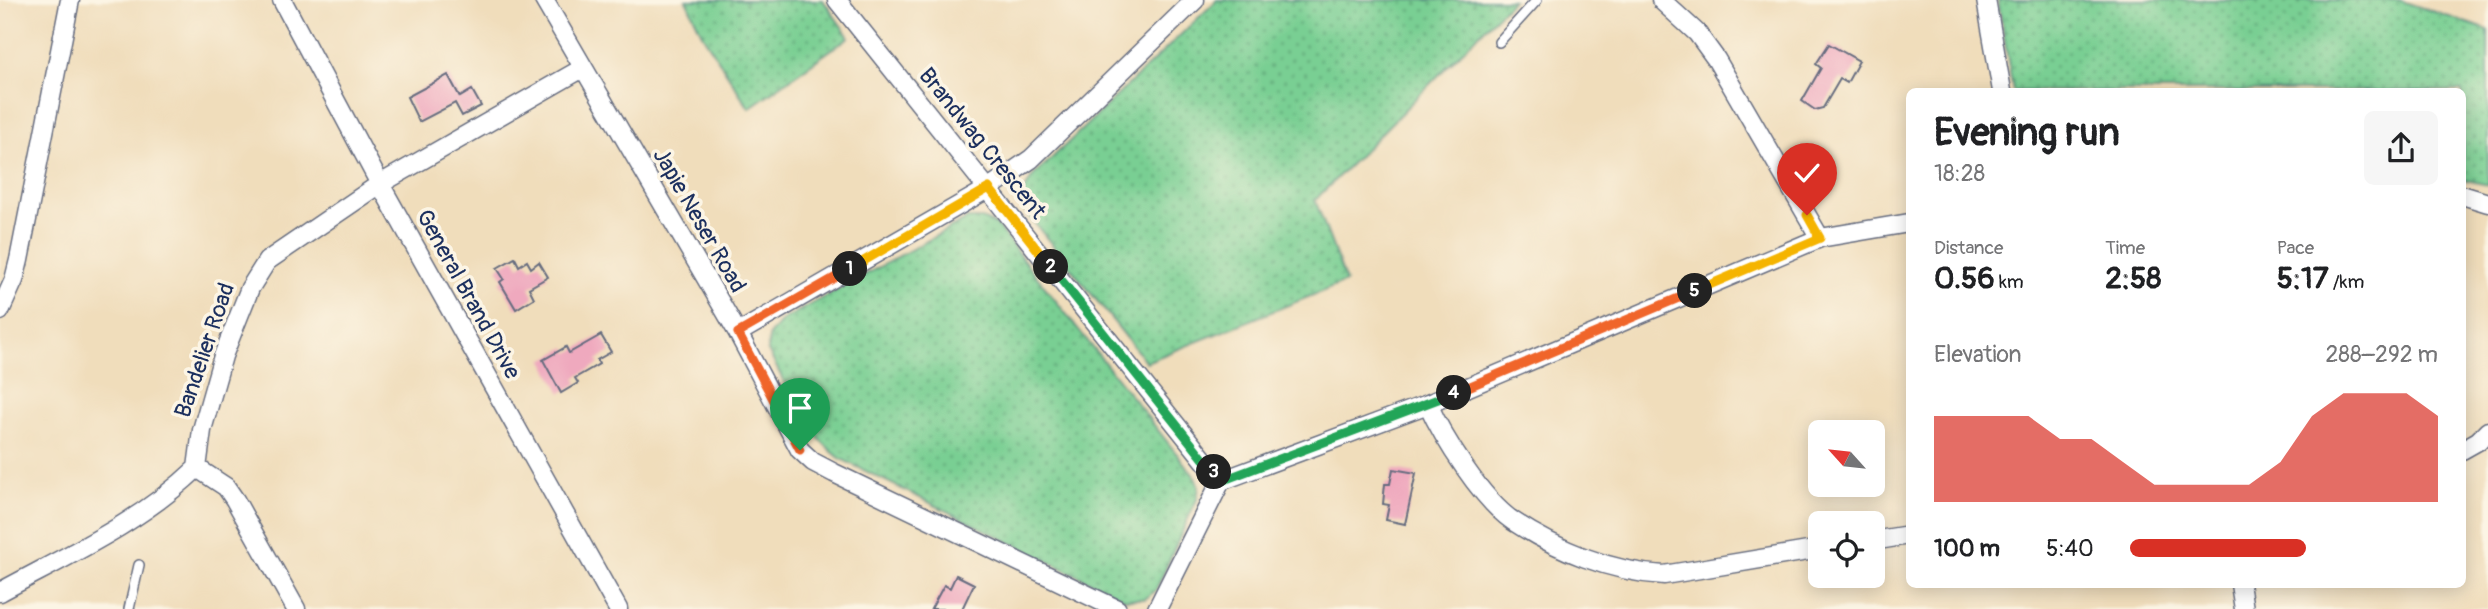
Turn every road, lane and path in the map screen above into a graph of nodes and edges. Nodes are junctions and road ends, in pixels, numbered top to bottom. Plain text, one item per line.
1 (70, 0) edge
2 (282, 0) edge
3 (544, 0) edge
4 (837, 0) edge
5 (1537, 0) edge
6 (1661, 0) edge
7 (1986, 0) edge
8 (1183, 4) edge
9 (1499, 43) dead end
10 (583, 68) junction
11 (2001, 88) edge
12 (380, 184) junction
13 (989, 188) junction
14 (2466, 196) edge
15 (2488, 203) edge
16 (1906, 224) edge
17 (1820, 238) junction
18 (0, 311) edge
19 (738, 333) junction
20 (1428, 404) junction
21 (2488, 431) edge
22 (2466, 448) edge
23 (197, 468) junction
24 (1221, 481) junction
25 (1906, 535) edge
26 (1885, 539) edge
27 (1808, 552) edge
28 (139, 565) dead end
29 (2241, 588) edge
30 (0, 592) edge
31 (129, 609) edge
32 (296, 609) edge
33 (618, 609) edge
34 (1117, 609) edge
35 (1157, 609) edge
36 (2244, 609) edge

1 - 18 street
2 - 12 street, General Brand Drive
3 - 10 street, Japie Neser Road
4 - 13 street, Brandwag Crescent
5 - 9 lane
6 - 17 street
7 - 11 street
8 - 13 street
10 - 12 street, Bandelier Road
10 - 19 street, Japie Neser Road
12 - 23 street, Bandelier Road
12 - 33 street, General Brand Drive
13 - 19 street
13 - 24 street, Brandwag Crescent
14 - 15 street
16 - 17 street
17 - 20 street
19 - 34 street, Japie Neser Road
20 - 24 street
20 - 27 street
21 - 22 street
23 - 30 street
23 - 32 street
24 - 35 street
25 - 26 street
28 - 31 lane
29 - 36 street

